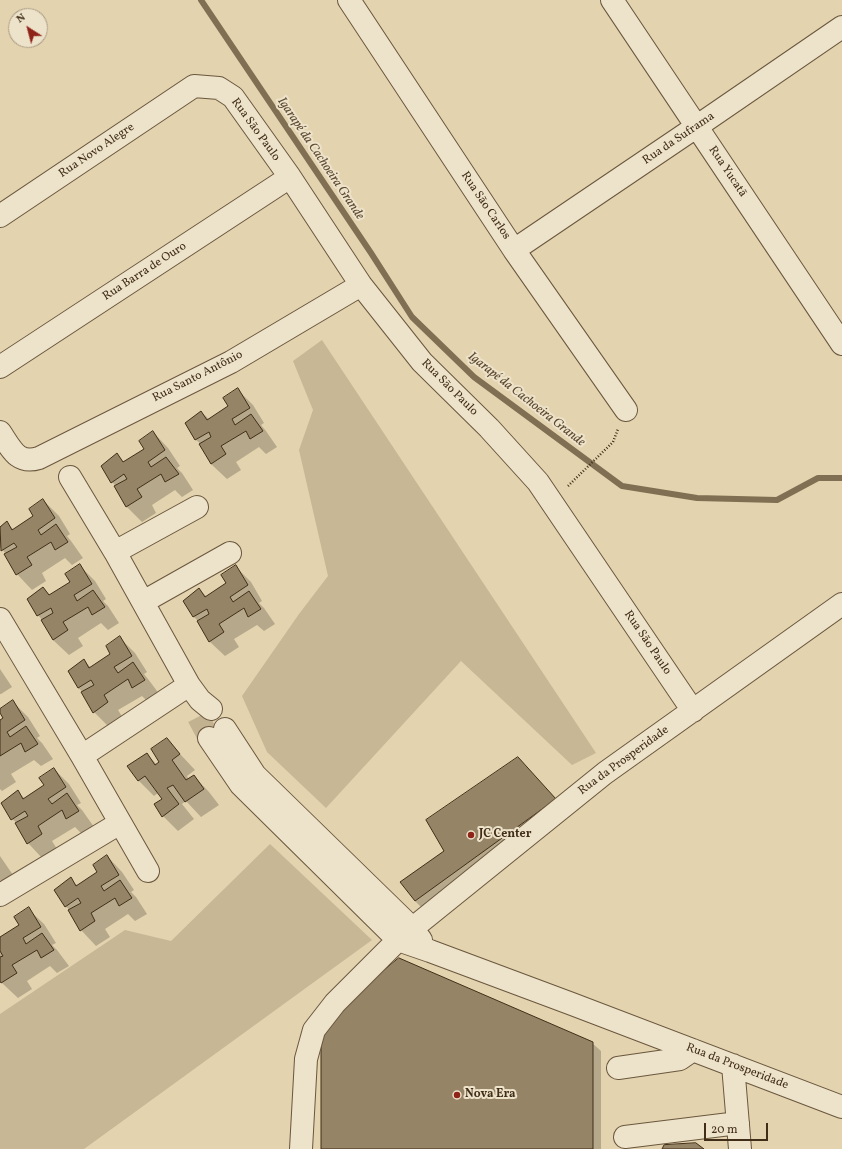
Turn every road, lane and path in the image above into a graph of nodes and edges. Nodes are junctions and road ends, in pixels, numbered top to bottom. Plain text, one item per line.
1 (349, 0) edge
2 (612, 0) edge
3 (842, 27) edge
4 (194, 86) joint
5 (696, 127) junction
6 (290, 177) junction
7 (0, 216) edge
8 (514, 250) junction
9 (361, 285) junction
10 (842, 344) edge
11 (0, 367) edge
12 (626, 410) dead end
13 (0, 432) edge
14 (613, 442) dead end
15 (578, 476) dead end
16 (70, 477) dead end
17 (197, 507) dead end
18 (115, 552) junction
19 (230, 553) dead end
20 (143, 602) junction
21 (842, 604) edge
22 (0, 619) edge
23 (693, 711) junction
24 (217, 733) tunnel mouth
25 (82, 756) junction
26 (120, 823) junction
27 (148, 871) dead end
28 (0, 895) edge
29 (405, 934) junction
30 (693, 1050) junction
31 (733, 1065) junction
32 (618, 1068) dead end
33 (842, 1107) edge
34 (738, 1123) junction
35 (624, 1137) dead end
36 (302, 1149) edge
37 (740, 1149) edge

1 - 8 street, Rua São Carlos
2 - 5 street, Rua Yucatã
3 - 5 street, Rua da Suframa
4 - 6 street, Rua São Paulo
4 - 7 street, Rua Novo Alegre
5 - 8 street, Rua da Suframa
5 - 10 street, Rua Yucatã
6 - 9 street, Rua São Paulo
6 - 11 street, Rua Barra de Ouro
8 - 12 street, Rua São Carlos
9 - 13 street, Rua Santo Antônio
9 - 23 street, Rua São Paulo
14 - 15 path
16 - 18 street
17 - 18 street
18 - 20 street
19 - 20 street
20 - 25 street
21 - 23 street, Rua da Prosperidade
22 - 25 street
23 - 29 street, Rua da Prosperidade
24 - 29 street
25 - 26 street
26 - 27 street
26 - 28 street
29 - 30 street, Rua da Prosperidade
29 - 36 street
30 - 31 street, Rua da Prosperidade
30 - 32 street
31 - 33 street, Rua da Prosperidade
31 - 34 street
34 - 35 street
34 - 37 street

